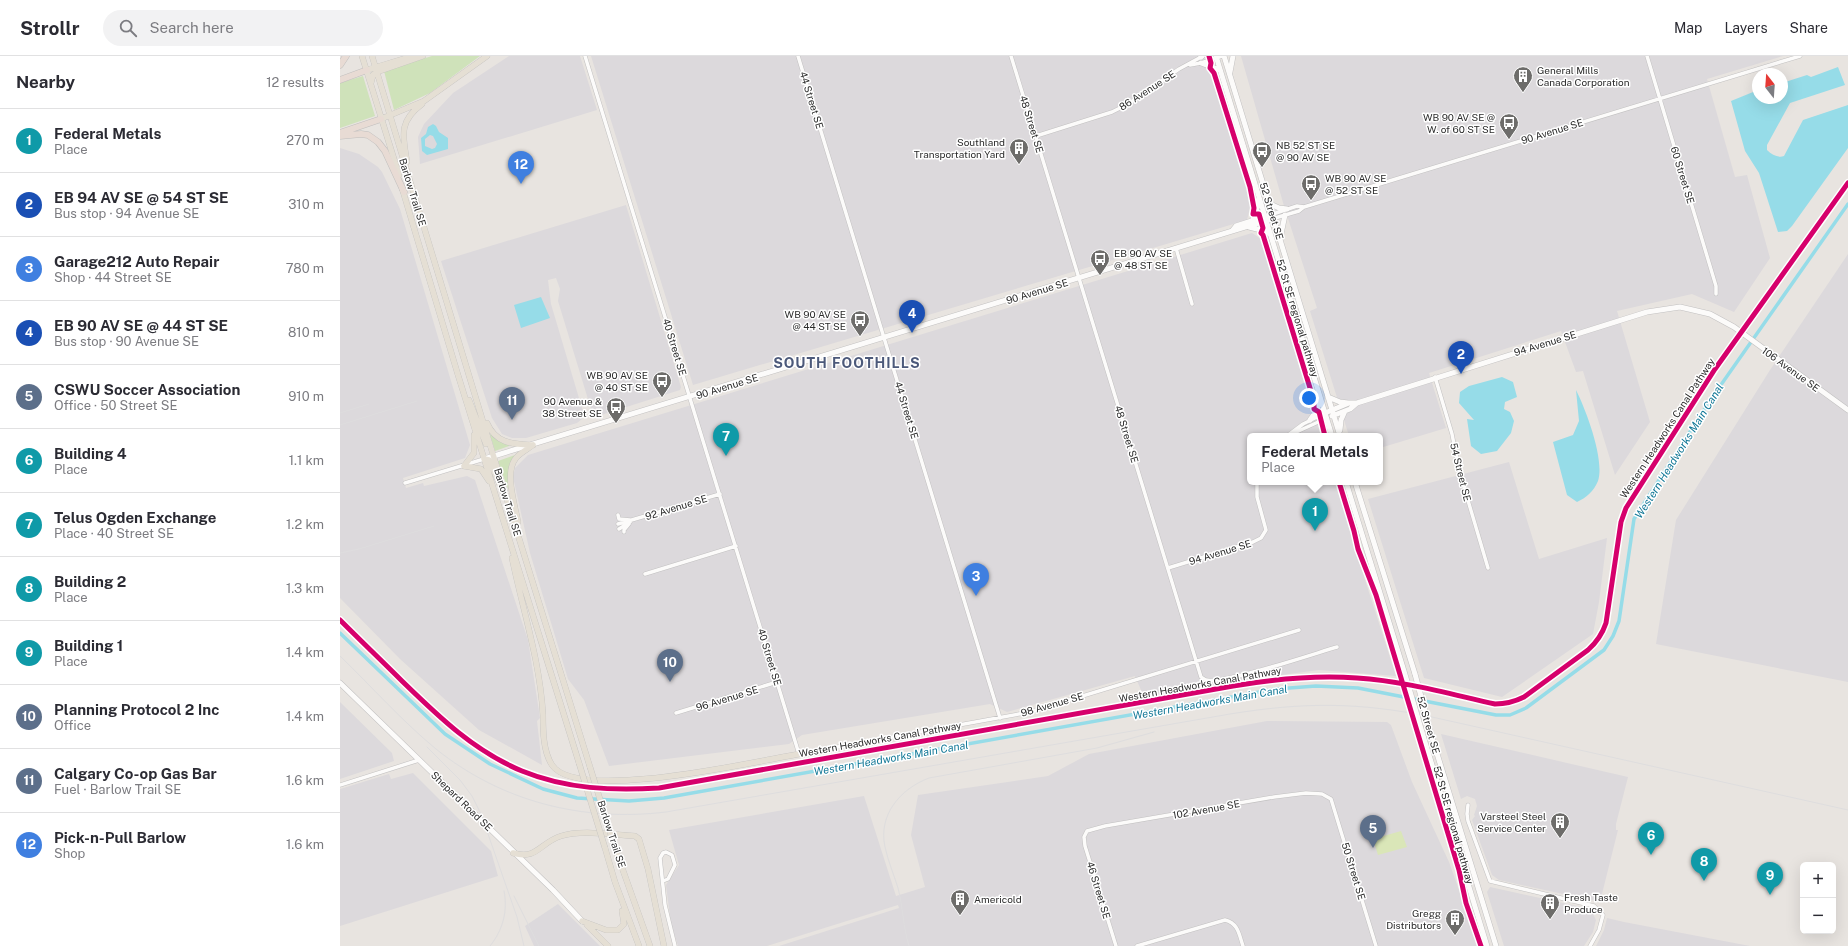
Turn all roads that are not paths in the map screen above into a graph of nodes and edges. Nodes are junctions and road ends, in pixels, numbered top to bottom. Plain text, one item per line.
1 (346, 56) edge
2 (362, 56) edge
3 (372, 56) edge
4 (413, 56) edge
5 (423, 56) edge
6 (487, 56) edge
7 (585, 56) edge
8 (798, 56) edge
9 (1011, 56) edge
10 (1202, 56) edge
11 (1220, 56) edge
12 (1233, 56) edge
13 (1647, 56) edge
14 (1800, 56) edge
15 (1201, 63) junction
16 (1188, 65) junction
17 (340, 66) edge
18 (367, 70) junction
19 (376, 70) junction
20 (1220, 70) junction
21 (1230, 75) junction
22 (340, 80) edge
23 (371, 84) junction
24 (437, 93) junction
25 (1660, 98) junction
26 (390, 116) junction
27 (381, 119) junction
28 (340, 135) edge
29 (1036, 136) junction
30 (410, 184) junction
31 (404, 192) junction
32 (1259, 194) junction
33 (1270, 204) junction
34 (1286, 212) junction
35 (1274, 216) junction
36 (1265, 218) junction
37 (1252, 221) junction
38 (1246, 227) junction
39 (1232, 231) junction
40 (1270, 235) junction
41 (1281, 237) junction
42 (1176, 248) junction
43 (1079, 278) junction
44 (1716, 294) dead end
45 (1192, 304) dead end
46 (1734, 327) joint
47 (885, 337) junction
48 (458, 375) junction
49 (1435, 377) junction
50 (474, 393) junction
51 (1320, 396) junction
52 (690, 397) junction
53 (1328, 397) junction
54 (1349, 403) junction
55 (1357, 403) junction
56 (1848, 410) edge
57 (1345, 411) junction
58 (1333, 412) junction
59 (1326, 415) junction
60 (471, 418) junction
61 (1310, 420) junction
62 (1291, 433) edge
63 (1293, 433) edge
64 (1331, 433) edge
65 (1340, 433) edge
66 (1340, 433) edge
67 (533, 445) junction
68 (494, 457) junction
69 (484, 459) junction
70 (464, 466) junction
71 (405, 483) dead end
72 (1257, 485) edge
73 (1347, 485) edge
74 (1356, 485) edge
75 (495, 491) junction
76 (720, 494) junction
77 (509, 502) junction
78 (618, 515) dead end
79 (633, 520) junction
80 (618, 524) dead end
81 (619, 529) dead end
82 (507, 530) junction
83 (624, 532) dead end
84 (522, 546) junction
85 (736, 546) junction
86 (1168, 568) junction
87 (1488, 568) dead end
88 (644, 574) dead end
89 (1300, 630) dead end
90 (1337, 647) dead end
91 (1197, 661) junction
92 (777, 682) junction
93 (340, 683) edge
94 (676, 713) dead end
95 (1000, 718) junction
96 (799, 754) junction
97 (419, 760) junction
98 (340, 785) edge
99 (1329, 796) joint
100 (1468, 805) dead end
101 (1085, 834) joint
102 (513, 852) junction
103 (663, 881) junction
104 (615, 882) junction
105 (582, 921) junction
106 (608, 946) edge
107 (639, 946) edge
108 (650, 946) edge
109 (664, 946) edge
110 (675, 946) edge
111 (1116, 946) edge
112 (1137, 946) edge
113 (1243, 946) edge
114 (1376, 946) edge
115 (1488, 946) edge
116 (1496, 946) edge
117 (1590, 946) edge

1 - 17 highway
2 - 18 main road, Barlow Trail SE
3 - 19 main road, Barlow Trail SE
4 - 19 main road
5 - 19 main road
6 - 24 main road
7 - 52 street, 40 Street SE
8 - 47 street, 44 Street SE
9 - 29 street, 48 Street SE
10 - 16 street, 86 Avenue SE
11 - 15 street, 86 Avenue SE
11 - 20 main road, 52 Street SE
11 - 21 main road, 52 Street SE
12 - 21 main road
13 - 25 street, 60 Street SE
14 - 25 street, 90 Avenue SE
15 - 16 street, 86 Avenue SE
15 - 20 main road
16 - 29 street, 86 Avenue SE
18 - 19 main road
18 - 22 highway
18 - 23 main road, Barlow Trail SE
19 - 23 main road
19 - 26 main road, Barlow Trail SE
20 - 32 main road, 52 Street SE
21 - 33 main road, 52 Street SE
23 - 27 main road, Barlow Trail SE
24 - 26 main road
24 - 30 main road
25 - 34 street, 90 Avenue SE
25 - 44 street, 60 Street SE
26 - 27 main road
26 - 30 main road, Barlow Trail SE
27 - 28 highway
27 - 31 main road, Barlow Trail SE
28 - 31 highway
29 - 43 street, 48 Street SE
30 - 50 main road, Barlow Trail SE
31 - 48 main road, Barlow Trail SE
32 - 36 main road, 52 Street SE
32 - 37 main road
33 - 34 main road
33 - 35 main road, 52 Street SE
34 - 35 street, 90 Avenue SE
34 - 41 main road
35 - 36 main road, 90 Avenue SE
35 - 41 main road, 52 Street SE
36 - 37 main road, 90 Avenue SE
36 - 38 main road, 90 Avenue SE
36 - 40 main road, 52 Street SE
37 - 39 main road, 90 Avenue SE
38 - 39 main road, 90 Avenue SE
38 - 40 main road
39 - 42 main road, 90 Avenue SE
40 - 51 main road, 52 Street SE
41 - 53 main road, 52 Street SE
42 - 43 main road, 90 Avenue SE
42 - 45 street
43 - 47 main road, 90 Avenue SE
43 - 86 street, 48 Street SE
46 - 49 main road, 94 Avenue SE
46 - 56 main road, 106 Avenue SE
47 - 52 main road, 90 Avenue SE
47 - 95 street, 44 Street SE
48 - 60 main road, Barlow Trail SE
48 - 68 main road
49 - 55 main road, 94 Avenue SE
49 - 87 street, 54 Street SE
50 - 67 main road
50 - 68 main road, Barlow Trail SE
51 - 59 main road, 52 Street SE
51 - 61 main road
52 - 67 main road, 90 Avenue SE
52 - 76 street, 40 Street SE
53 - 54 main road
53 - 58 main road, 52 Street SE
54 - 55 main road, 94 Avenue SE
54 - 58 main road, 94 Avenue SE
55 - 57 main road, 94 Avenue SE
57 - 58 main road, 94 Avenue SE
57 - 66 main road
58 - 59 main road, 94 Avenue SE
58 - 65 main road, 52 Street SE
59 - 61 street, 94 Avenue SE
59 - 63 street, 94 Avenue SE
59 - 64 main road, 52 Street SE
60 - 69 main road, Barlow Trail SE
60 - 70 main road
61 - 62 street, 94 Avenue SE
67 - 68 main road, 90 Avenue SE
67 - 84 main road
68 - 69 main road, 90 Avenue SE
68 - 77 main road, Barlow Trail SE
69 - 70 street, 90 Avenue SE
69 - 75 main road, Barlow Trail SE
69 - 77 main road
70 - 71 street, 90 Avenue SE
70 - 75 main road
72 - 86 street, 94 Avenue SE
73 - 115 main road, 52 Street SE, bridge
74 - 116 main road, 52 Street SE, bridge
75 - 82 main road, Barlow Trail SE
76 - 79 street, 92 Avenue SE
76 - 85 street, 40 Street SE
77 - 84 main road, Barlow Trail SE
78 - 79 street
79 - 80 street
79 - 81 street
79 - 83 street
82 - 96 main road
82 - 104 main road, Barlow Trail SE, bridge
84 - 108 main road, Barlow Trail SE, bridge
85 - 88 street
85 - 92 street, 40 Street SE
86 - 91 street, 48 Street SE
89 - 91 street, 98 Avenue SE
90 - 91 street, 48 Street SE
91 - 95 street, 98 Avenue SE
92 - 94 street, 96 Avenue SE
92 - 96 street, 40 Street SE
93 - 97 main road, Shepard Road SE
95 - 96 street, 98 Avenue SE
97 - 98 street
97 - 102 main road, Shepard Road SE
99 - 101 street, 102 Avenue SE
99 - 114 street, 50 Street SE
100 - 117 street
101 - 111 street, 46 Street SE
102 - 105 main road, Shepard Road SE
102 - 109 main road
103 - 103 street
103 - 110 street
104 - 105 main road
104 - 107 main road, Barlow Trail SE
105 - 106 main road
112 - 113 street

